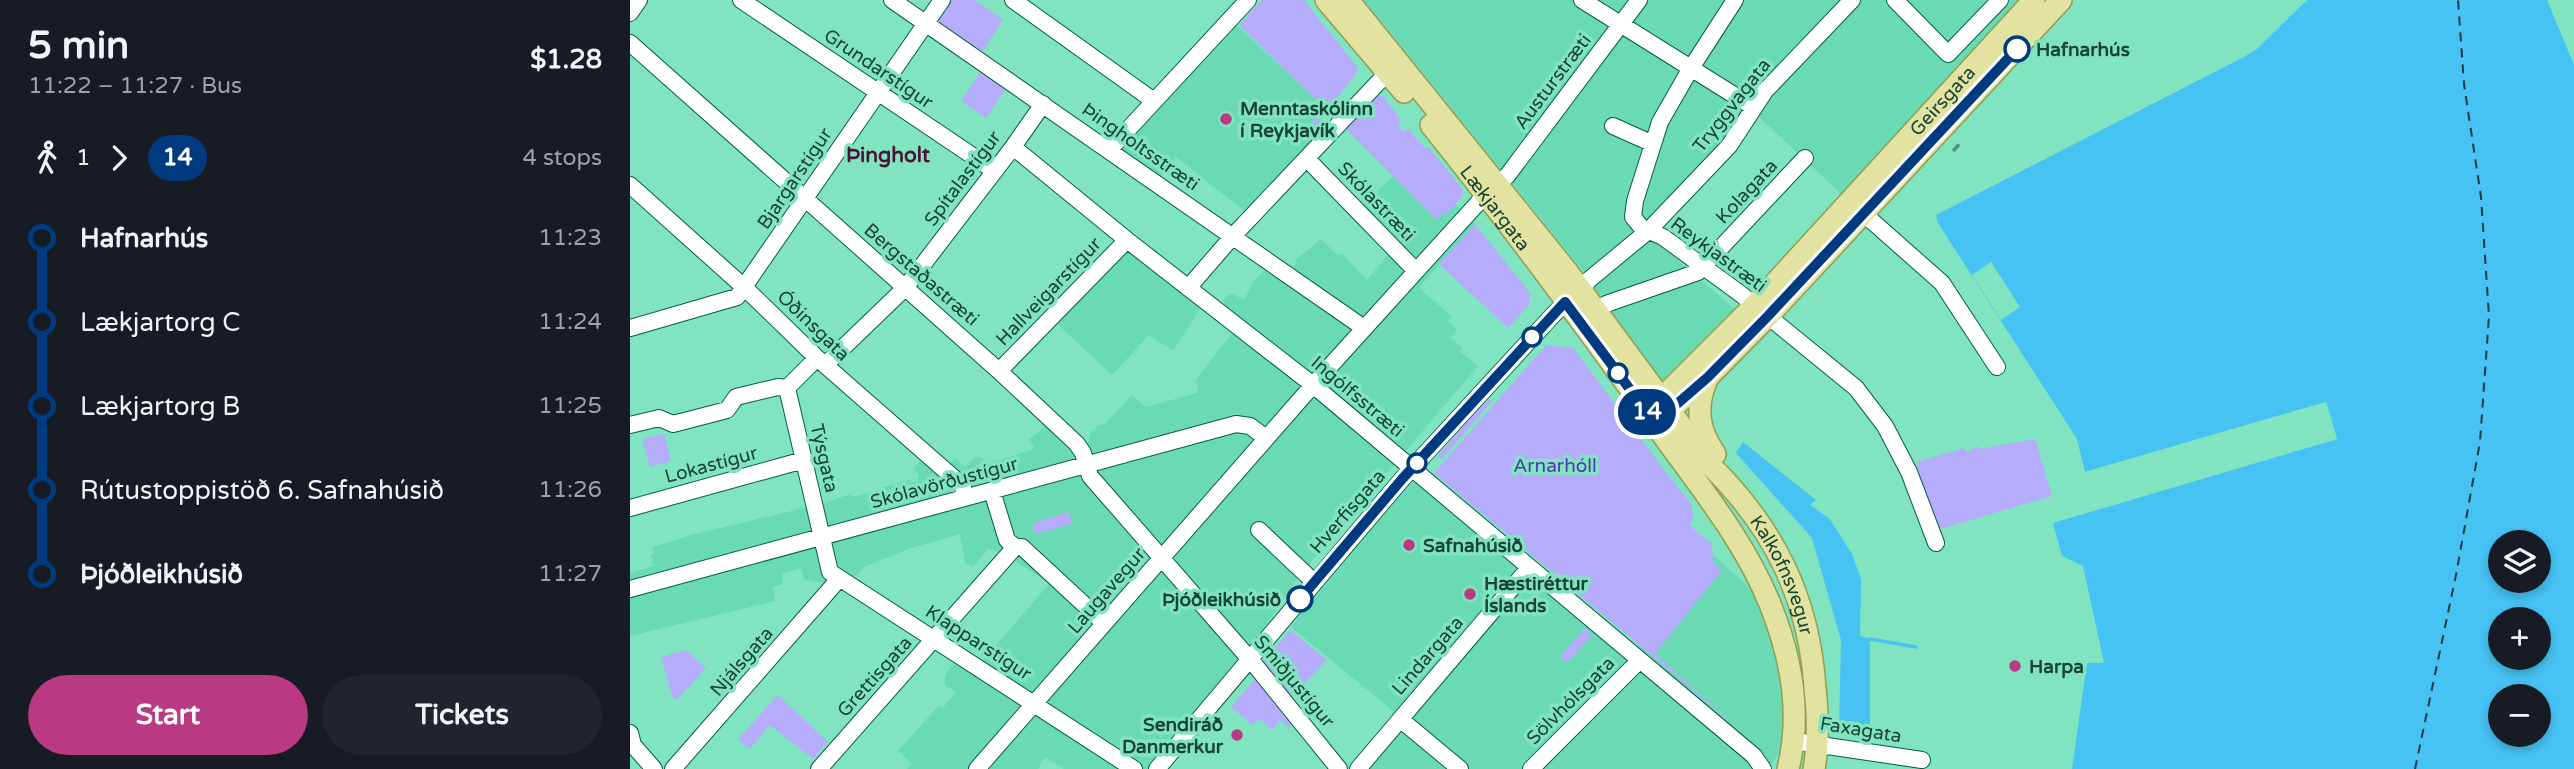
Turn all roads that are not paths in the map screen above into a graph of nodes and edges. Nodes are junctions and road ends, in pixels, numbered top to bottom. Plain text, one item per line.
1 (639, 0) edge
2 (741, 0) edge
3 (892, 0) edge
4 (942, 0) edge
5 (1013, 0) edge
6 (1326, 0) edge
7 (1582, 0) edge
8 (1639, 0) edge
9 (1735, 0) edge
10 (1852, 0) edge
11 (1895, 0) edge
12 (2000, 0) edge
13 (2034, 0) edge
14 (2061, 0) edge
15 (1242, 1) edge
16 (1353, 7) edge
17 (630, 13) edge
18 (925, 23) junction
19 (1621, 24) junction
20 (630, 43) edge
21 (1690, 68) junction
22 (1388, 72) junction
23 (877, 92) junction
24 (1154, 101) junction
25 (1043, 104) junction
26 (1753, 107) junction
27 (1613, 126) dead end
28 (1651, 143) junction
29 (1013, 147) junction
30 (1109, 149) junction
31 (1307, 159) junction
32 (1805, 159) dead end
33 (995, 171) junction
34 (630, 185) edge
35 (1492, 189) junction
36 (805, 200) junction
37 (1857, 208) junction
38 (1648, 231) junction
39 (1233, 236) junction
40 (1127, 240) junction
41 (1703, 268) junction
42 (1416, 271) junction
43 (745, 288) junction
44 (905, 288) junction
45 (1188, 288) junction
46 (1572, 296) junction
47 (1606, 303) dead end
48 (1761, 311) junction
49 (630, 328) edge
50 (1364, 328) junction
51 (821, 361) junction
52 (1997, 367) dead end
53 (999, 371) junction
54 (1708, 377) junction
55 (1313, 385) junction
56 (787, 388) junction
57 (1658, 411) junction
58 (630, 425) edge
59 (1266, 438) junction
60 (804, 460) junction
61 (1087, 465) junction
62 (1412, 469) junction
63 (1735, 489) junction
64 (992, 491) junction
65 (964, 498) junction
66 (630, 508) edge
67 (1259, 530) dead end
68 (822, 537) junction
69 (1936, 543) dead end
70 (1015, 547) junction
71 (1163, 556) junction
72 (1529, 568) junction
73 (839, 579) junction
74 (1314, 582) junction
75 (630, 589) edge
76 (1104, 623) junction
77 (935, 638) junction
78 (1250, 659) junction
79 (1639, 661) junction
80 (1034, 703) junction
81 (1400, 719) junction
82 (630, 733) edge
83 (1793, 741) junction
84 (1818, 743) junction
85 (1922, 760) dead end
86 (983, 767) edge
87 (654, 769) edge
88 (673, 769) edge
89 (819, 769) edge
90 (1134, 769) edge
91 (1157, 769) edge
92 (1339, 769) edge
93 (1358, 769) edge
94 (1460, 769) edge
95 (1531, 769) edge
96 (1763, 769) edge
97 (1788, 769) edge
98 (1814, 769) edge

1 - 17 street
2 - 23 street, Grundarstígur
3 - 18 street, Þingholtsstræti
4 - 18 street, Bjargarstígur
5 - 24 street
6 - 16 main road, Lækjargata
7 - 19 street
8 - 19 street, Austurstræti
9 - 21 street
10 - 26 street, Tryggvagata
11 - 12 street
13 - 37 main road, Geirsgata
14 - 37 main road, Geirsgata
15 - 24 street
16 - 22 main road, Lækjargata
16 - 35 main road, Lækjargata
18 - 23 street, Bjargarstígur
18 - 25 street, Þingholtsstræti
19 - 21 street
19 - 35 street, Austurstræti
20 - 36 street, Bergstaðastræti
21 - 26 street
21 - 28 street
22 - 31 street
22 - 35 main road, Lækjargata
23 - 33 street, Grundarstígur
23 - 36 street, Bjargarstígur
24 - 30 street
25 - 29 street, Spítalastígur
25 - 30 street, Þingholtsstræti
26 - 38 street, Tryggvagata
27 - 28 street
28 - 38 street
29 - 33 street, Spítalastígur
29 - 40 street, Ingólfsstræti
30 - 39 street, Þingholtsstræti
31 - 39 street
31 - 42 street, Skólastræti
32 - 41 street, Kolagata
33 - 44 street, Spítalastígur
34 - 43 street, Óðinsgata
35 - 42 street, Austurstræti
35 - 46 main road, Lækjargata
36 - 43 street, Bjargarstígur
36 - 44 street, Bergstaðastræti
37 - 48 main road, Geirsgata
37 - 48 main road, Geirsgata
37 - 52 street
38 - 41 street, Reykjastræti
38 - 46 street, Tryggvagata
39 - 45 street
39 - 50 street, Þingholtsstræti
40 - 45 street, Ingólfsstræti
40 - 53 street, Hallveigarstígur
41 - 47 street, Kolagata
41 - 48 street, Reykjastræti
42 - 50 street, Austurstræti
43 - 49 street
43 - 51 street, Óðinsgata
44 - 51 street, Spítalastígur
44 - 53 street, Bergstaðastræti
45 - 55 street, Ingólfsstræti
46 - 57 main road, Lækjargata
46 - 62 street, Hverfisgata
48 - 54 main road, Geirsgata
48 - 57 main road, Geirsgata
48 - 69 street, Reykjastræti
50 - 55 street, Laugavegur
51 - 56 street, Spítalastígur
51 - 65 street, Óðinsgata
53 - 61 street, Bergstaðastræti
54 - 57 main road, Geirsgata
54 - 63 main road
55 - 59 street, Laugavegur
55 - 62 street, Ingólfsstræti
56 - 58 street
56 - 60 street, Týsgata
57 - 63 main road, Kalkofnsvegur
57 - 83 main road, Kalkofnsvegur
59 - 61 street, Skólavörðustígur
59 - 71 street, Laugavegur
60 - 66 street, Lokastígur
60 - 68 street, Týsgata
61 - 64 street, Skólavörðustígur
61 - 71 street, Bergstaðastræti
62 - 72 street, Ingólfsstræti
62 - 74 street, Hverfisgata
63 - 84 main road, Kalkofnsvegur
64 - 65 street, Skólavörðustígur
64 - 70 street
65 - 68 street, Skólavörðustígur
67 - 74 street
68 - 73 street
68 - 75 street, Skólavörðustígur
70 - 76 street
70 - 77 street, Grettisgata
71 - 76 street, Laugavegur
71 - 78 street, Smiðjustígur
72 - 79 street, Ingólfsstræti
72 - 81 street, Lindargata
73 - 77 street, Klapparstígur
73 - 88 street, Njálsgata
74 - 78 street, Hverfisgata
76 - 80 street, Laugavegur
77 - 80 street, Klapparstígur
77 - 89 street, Grettisgata
78 - 91 street, Hverfisgata
78 - 92 street, Smiðjustígur
79 - 95 street, Sölvhólsgata
79 - 96 street, Ingólfsstræti
80 - 86 street, Laugavegur
80 - 90 street, Klapparstígur
81 - 93 street, Lindargata
81 - 94 street
82 - 87 street
83 - 84 street, Faxagata
83 - 97 main road, Kalkofnsvegur
84 - 85 street, Faxagata
84 - 98 main road, Kalkofnsvegur

